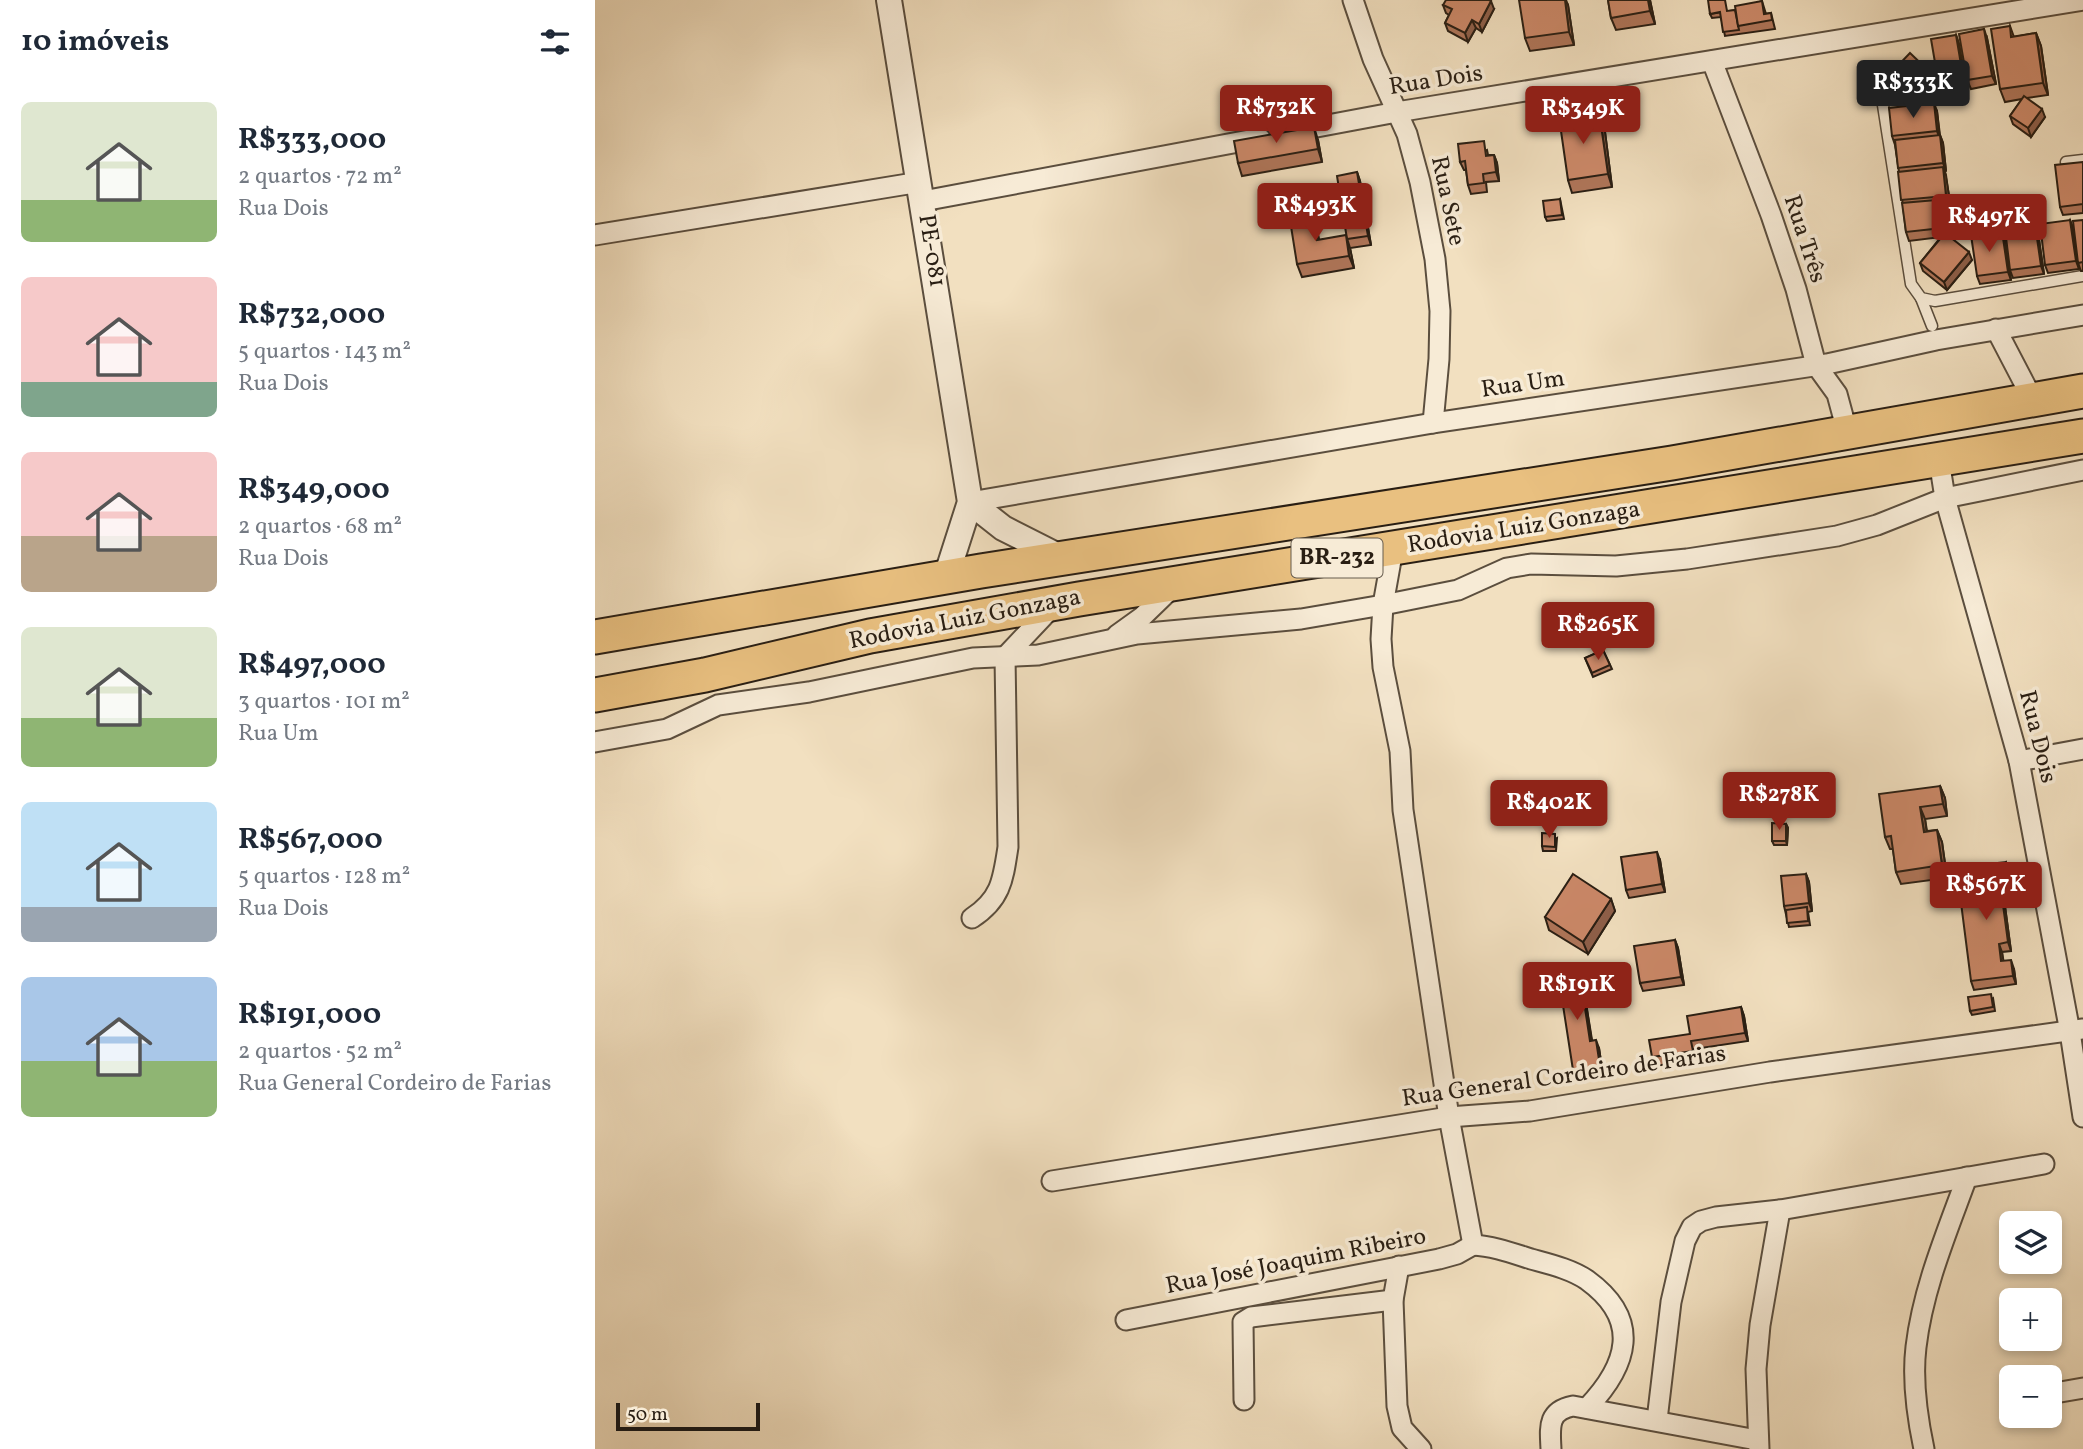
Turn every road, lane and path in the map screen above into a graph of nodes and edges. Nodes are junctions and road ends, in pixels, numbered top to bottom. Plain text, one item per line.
1 (889, 0) edge
2 (1353, 0) edge
3 (2083, 0) edge
4 (1712, 61) junction
5 (1877, 66) dead end
6 (1397, 112) junction
7 (2083, 160) edge
8 (2066, 162) edge
9 (921, 191) junction
10 (595, 235) edge
11 (2083, 276) edge
12 (1921, 298) junction
13 (2083, 315) edge
14 (1996, 329) junction
15 (1934, 333) junction
16 (1817, 365) junction
17 (2083, 391) edge
18 (2033, 400) junction
19 (1433, 423) junction
20 (1847, 431) junction
21 (2083, 436) edge
22 (1939, 460) junction
23 (2083, 470) edge
24 (1945, 498) junction
25 (970, 502) junction
26 (1393, 549) junction
27 (1062, 558) junction
28 (946, 577) junction
29 (1177, 583) junction
30 (1056, 603) junction
31 (1383, 605) junction
32 (595, 637) edge
33 (1109, 640) junction
34 (1005, 657) junction
35 (595, 695) edge
36 (595, 742) edge
37 (2083, 749) edge
38 (2019, 761) junction
39 (972, 918) dead end
40 (2077, 1031) edge
41 (1449, 1117) junction
42 (2083, 1117) edge
43 (2044, 1164) dead end
44 (1967, 1177) junction
45 (1052, 1181) dead end
46 (1780, 1210) junction
47 (1473, 1245) junction
48 (1399, 1266) junction
49 (1393, 1300) junction
50 (1126, 1320) dead end
51 (2083, 1388) edge
52 (2062, 1392) edge
53 (1244, 1400) dead end
54 (1587, 1408) junction
55 (1657, 1420) junction
56 (1758, 1445) edge
57 (1421, 1449) edge
58 (1551, 1449) edge
59 (1924, 1449) edge

1 - 9 street, PE-081 / PE-081
2 - 6 street, Rua Sete
3 - 4 street, Rua Dois
4 - 6 street, Rua Dois
4 - 16 street, Rua Três
5 - 12 lane
6 - 9 street, Rua Dois
6 - 19 street, Rua Sete
7 - 8 lane
9 - 10 street, Rua Dois
9 - 25 street, PE-081 / PE-081
11 - 12 lane
12 - 15 lane
13 - 14 street, Rua Um
14 - 15 street, Rua Um
14 - 18 street
15 - 16 street, Rua Um
16 - 19 street, Rua Um
16 - 20 street, Rua Três
17 - 18 highway, Rodovia Luiz Gonzaga / BR-232
18 - 20 highway, Rodovia Luiz Gonzaga / BR-232
19 - 25 street, Rua Um
20 - 27 highway, Rodovia Luiz Gonzaga / BR-232
21 - 22 highway, Rodovia Luiz Gonzaga / BR-232
22 - 24 street, Rua Dois
22 - 26 highway, Rodovia Luiz Gonzaga / BR-232
23 - 24 street
24 - 31 street
24 - 38 street, Rua Dois
25 - 27 street
25 - 28 street
26 - 29 highway, Rodovia Luiz Gonzaga / BR-232
26 - 31 street
27 - 28 highway, Rodovia Luiz Gonzaga / BR-232
28 - 32 highway, Rodovia Luiz Gonzaga / BR-232
29 - 30 highway, Rodovia Luiz Gonzaga / BR-232
29 - 33 street
30 - 34 street
30 - 35 highway, Rodovia Luiz Gonzaga / BR-232
31 - 33 street
31 - 41 street
33 - 34 street
34 - 36 street
34 - 39 street
37 - 38 street
38 - 40 street, Rua Dois
40 - 41 street, Rua General Cordeiro de Farias
40 - 42 street, Rua Dois
41 - 45 street, Rua General Cordeiro de Farias
41 - 47 street
43 - 44 street
44 - 46 street
44 - 59 street
46 - 55 street
46 - 56 street
47 - 48 street, Rua José Joaquim Ribeiro
47 - 54 street
48 - 49 street
48 - 50 street, Rua José Joaquim Ribeiro
49 - 53 street
49 - 57 street
51 - 52 street
54 - 55 street
54 - 58 street
55 - 56 street

